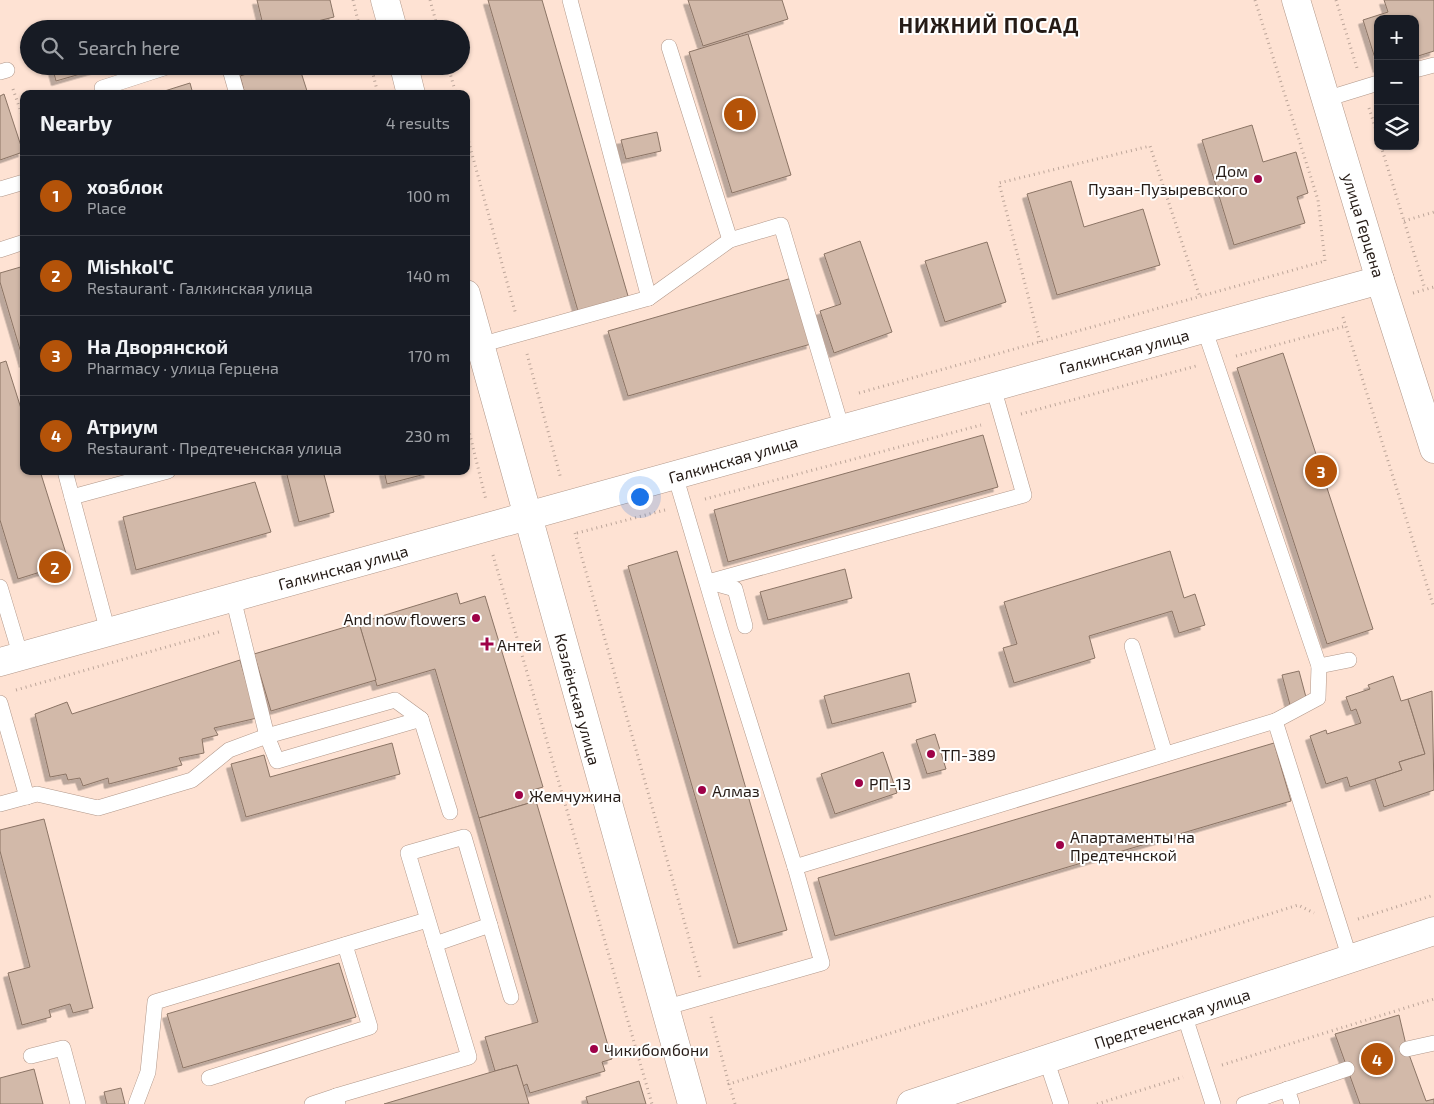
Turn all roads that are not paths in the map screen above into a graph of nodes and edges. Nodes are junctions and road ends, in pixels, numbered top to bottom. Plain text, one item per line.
1 (386, 0) edge
2 (570, 0) edge
3 (1296, 0) edge
4 (391, 20) edge
5 (669, 47) dead end
6 (1434, 65) edge
7 (1419, 69) edge
8 (142, 75) edge
9 (232, 75) edge
10 (406, 75) edge
11 (1374, 83) edge
12 (102, 88) dead end
13 (236, 90) edge
14 (410, 90) edge
15 (1326, 99) junction
16 (20, 183) edge
17 (0, 189) edge
18 (730, 240) junction
19 (20, 243) edge
20 (0, 250) edge
21 (1380, 280) junction
22 (649, 298) junction
23 (470, 309) edge
24 (1204, 328) junction
25 (480, 345) junction
26 (993, 387) junction
27 (842, 428) junction
28 (1434, 449) edge
29 (66, 475) edge
30 (153, 475) edge
31 (675, 475) junction
32 (72, 497) junction
33 (527, 516) junction
34 (708, 582) junction
35 (0, 587) edge
36 (233, 598) junction
37 (745, 626) dead end
38 (108, 632) junction
39 (1132, 646) dead end
40 (10, 659) edge
41 (1349, 660) dead end
42 (1319, 666) junction
43 (0, 703) edge
44 (421, 719) junction
45 (1276, 721) junction
46 (267, 736) junction
47 (1165, 754) junction
48 (27, 796) junction
49 (0, 804) edge
50 (450, 812) dead end
51 (795, 866) junction
52 (427, 920) junction
53 (490, 925) junction
54 (1434, 931) edge
55 (435, 944) junction
56 (345, 945) junction
57 (1350, 959) junction
58 (512, 997) dead end
59 (664, 1008) junction
60 (1184, 1014) junction
61 (1434, 1043) edge
62 (1407, 1049) dead end
63 (31, 1056) dead end
64 (1046, 1059) junction
65 (1347, 1069) dead end
66 (209, 1078) dead end
67 (1287, 1089) junction
68 (337, 1100) edge
69 (78, 1104) edge
70 (136, 1104) edge
71 (312, 1104) edge
72 (692, 1104) edge
73 (910, 1104) edge
74 (1061, 1104) edge
75 (1213, 1104) edge
76 (1244, 1104) edge
77 (1292, 1104) edge

1 - 4 street
2 - 22 lane
3 - 15 street, улица Герцена
5 - 18 lane
6 - 7 lane
8 - 12 lane
9 - 13 lane
10 - 14 street
11 - 15 lane
15 - 21 street, улица Герцена
16 - 17 lane
18 - 22 lane
18 - 27 lane
19 - 20 lane
21 - 24 street, Галкинская улица
21 - 28 street, улица Герцена
22 - 25 lane
23 - 25 street, Козлёнская улица
24 - 26 street, Галкинская улица
24 - 42 lane
25 - 33 street, Козлёнская улица
26 - 27 street, Галкинская улица
26 - 34 lane
27 - 31 street, Галкинская улица
29 - 32 lane
30 - 32 lane
31 - 33 street, Галкинская улица
31 - 34 lane
32 - 38 lane
33 - 36 street, Галкинская улица
33 - 59 street, Козлёнская улица
34 - 37 lane
34 - 51 lane
35 - 40 lane
36 - 38 street, Галкинская улица
36 - 46 lane
38 - 40 street, Галкинская улица
39 - 47 lane
41 - 42 lane
42 - 45 lane
43 - 48 lane
44 - 46 lane
44 - 46 lane
44 - 50 lane
45 - 47 lane
45 - 57 lane
46 - 48 lane
47 - 51 lane
48 - 49 lane
51 - 59 lane
52 - 53 lane
52 - 55 lane
52 - 56 lane
53 - 55 lane
53 - 58 lane
54 - 57 street, Предтеченская улица
55 - 68 lane
56 - 66 lane
56 - 70 lane
57 - 60 street, Предтеченская улица
59 - 72 street, Козлёнская улица
60 - 64 street, Предтеченская улица
60 - 75 lane
61 - 62 lane
63 - 69 lane
64 - 73 street, Предтеченская улица
64 - 74 lane
65 - 67 lane
67 - 76 lane
67 - 77 lane
68 - 71 lane

